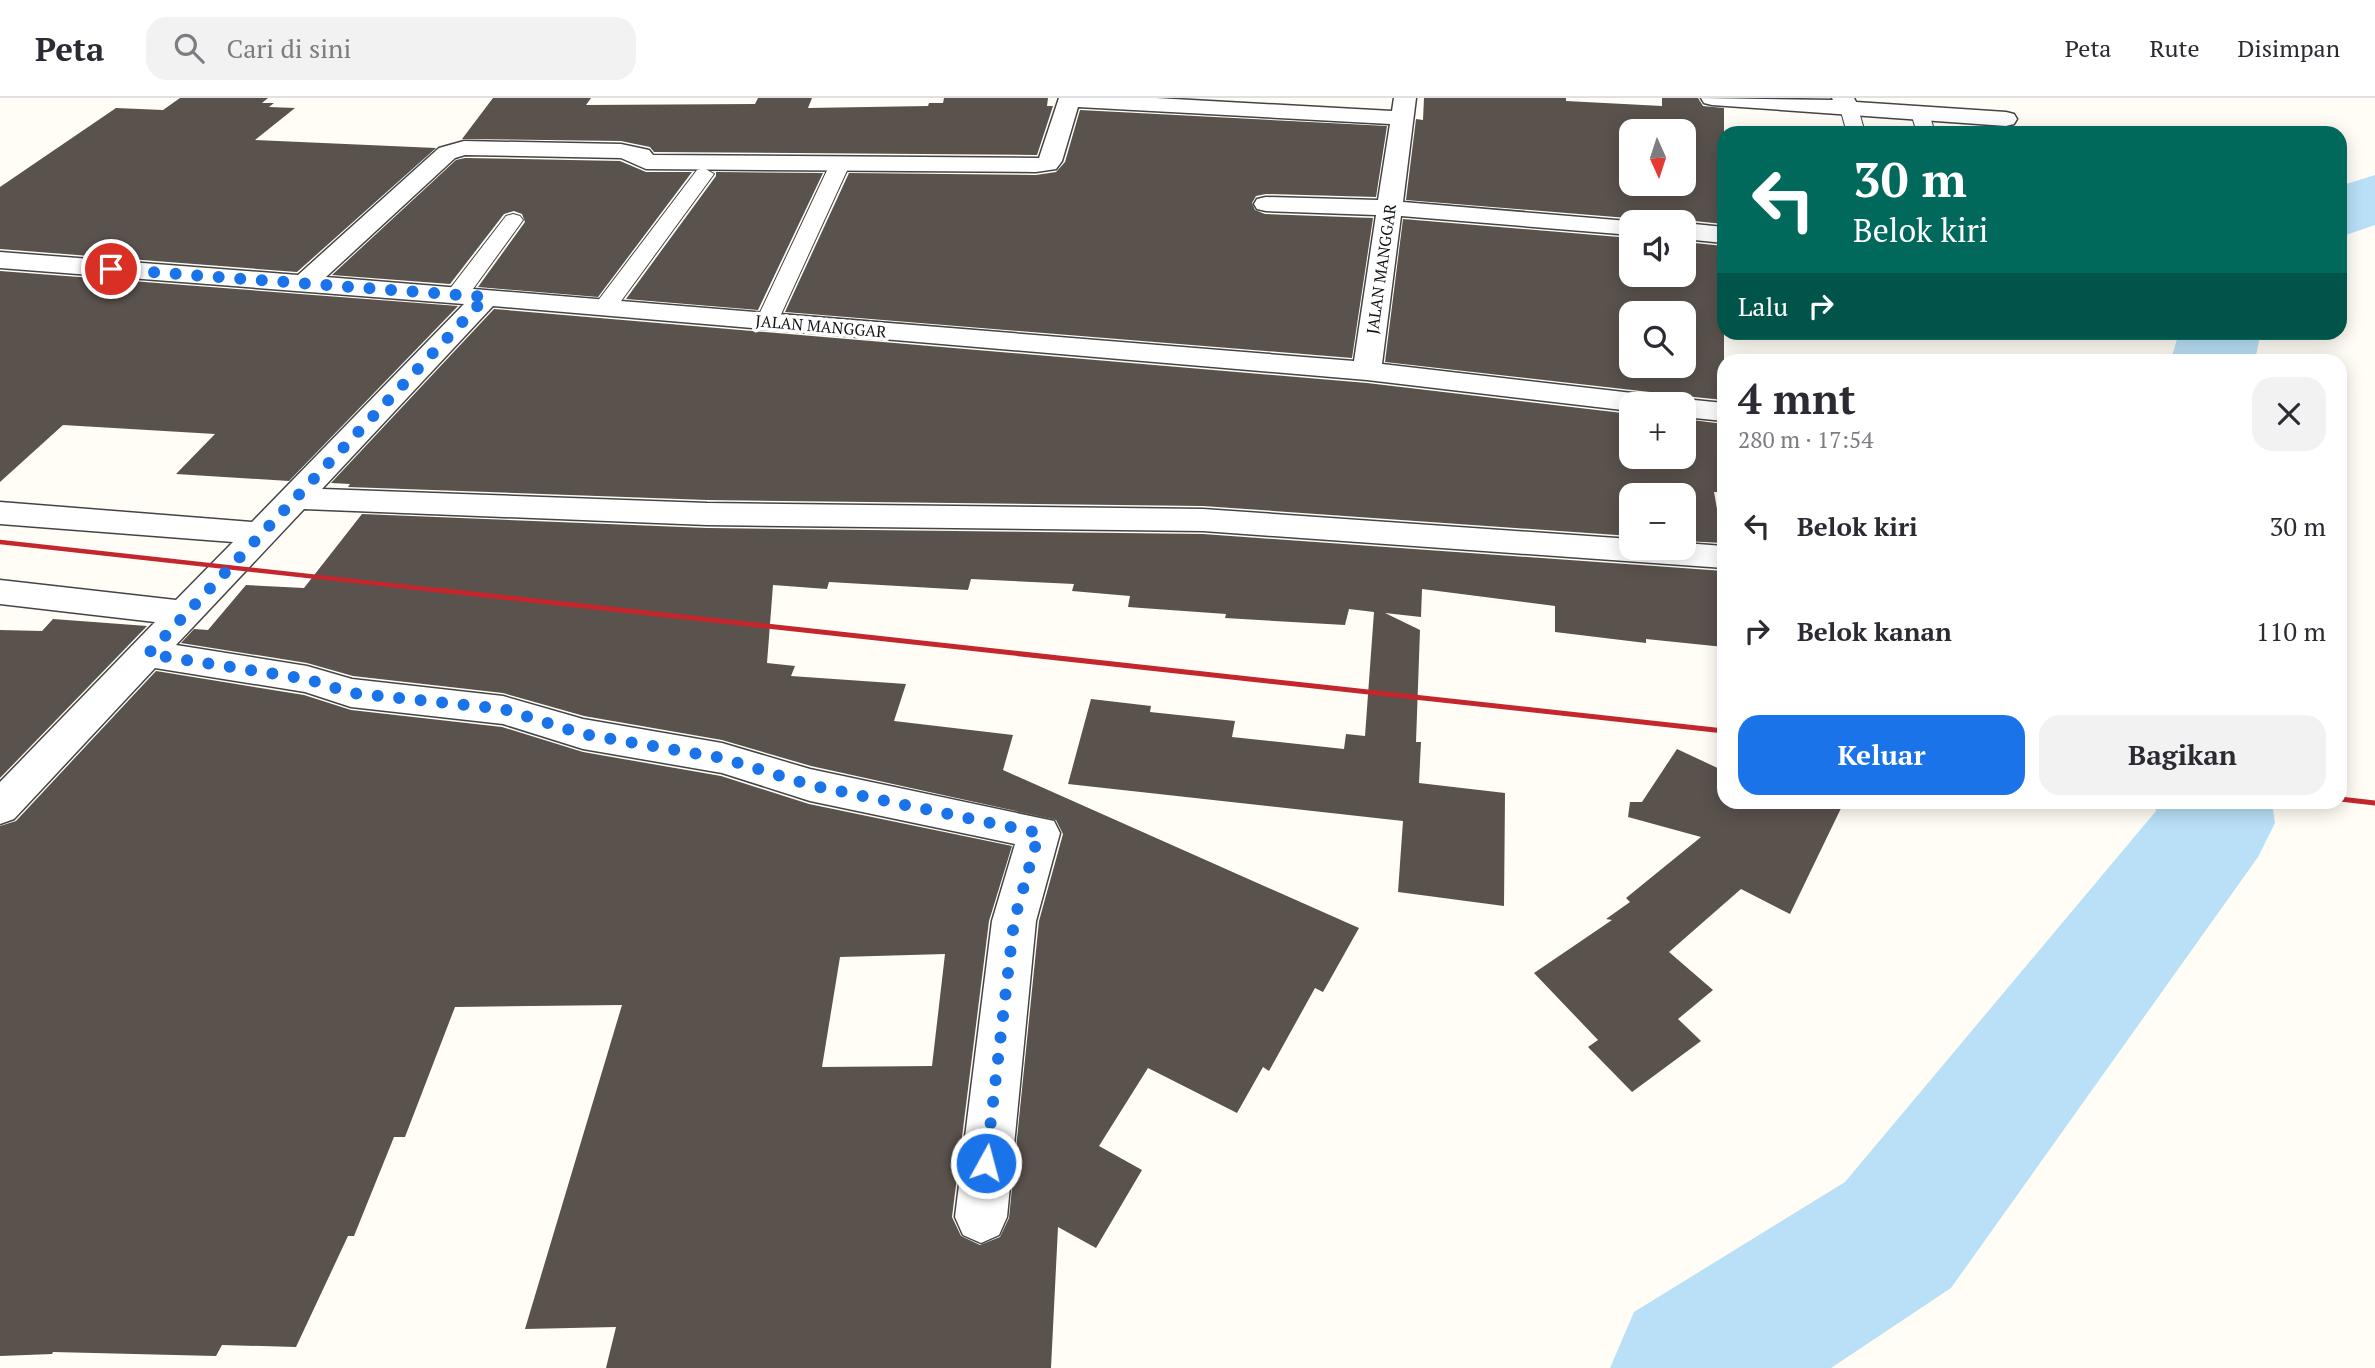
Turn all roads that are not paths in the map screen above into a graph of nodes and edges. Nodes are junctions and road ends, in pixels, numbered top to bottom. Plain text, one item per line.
1 (1712, 98) edge
2 (1846, 103) edge
3 (1404, 108) edge
4 (2006, 119) dead end
5 (1923, 123) edge
6 (1854, 126) edge
7 (840, 164) junction
8 (704, 174) dead end
9 (1266, 204) dead end
10 (1390, 208) junction
11 (513, 220) dead end
12 (1619, 226) edge
13 (1696, 232) edge
14 (1717, 234) edge
15 (0, 260) edge
16 (304, 283) junction
17 (472, 296) junction
18 (605, 307) junction
19 (767, 321) junction
20 (1367, 371) junction
21 (1619, 400) edge
22 (1696, 410) edge
23 (1717, 413) edge
24 (296, 498) junction
25 (0, 513) edge
26 (263, 534) junction
27 (1717, 556) edge
28 (0, 592) edge
29 (187, 614) junction
30 (148, 654) junction
31 (0, 808) edge
32 (981, 1217) dead end

1 - 2 street
2 - 5 street
2 - 6 lane
3 - 7 street
3 - 10 street, JALAN MANGGAR
4 - 5 street
7 - 16 street
7 - 19 lane
8 - 18 lane
9 - 10 street
10 - 12 street
10 - 20 street, JALAN MANGGAR
11 - 17 lane
13 - 14 street
15 - 16 street, JALAN MANGGAR
16 - 17 street, JALAN MANGGAR
17 - 18 street, JALAN MANGGAR
17 - 24 street
18 - 19 street, JALAN MANGGAR
19 - 20 street, JALAN MANGGAR
20 - 21 street
22 - 23 street
24 - 26 street
24 - 27 street
25 - 26 street
26 - 29 street
28 - 29 street
29 - 30 street
30 - 31 street
30 - 32 street

